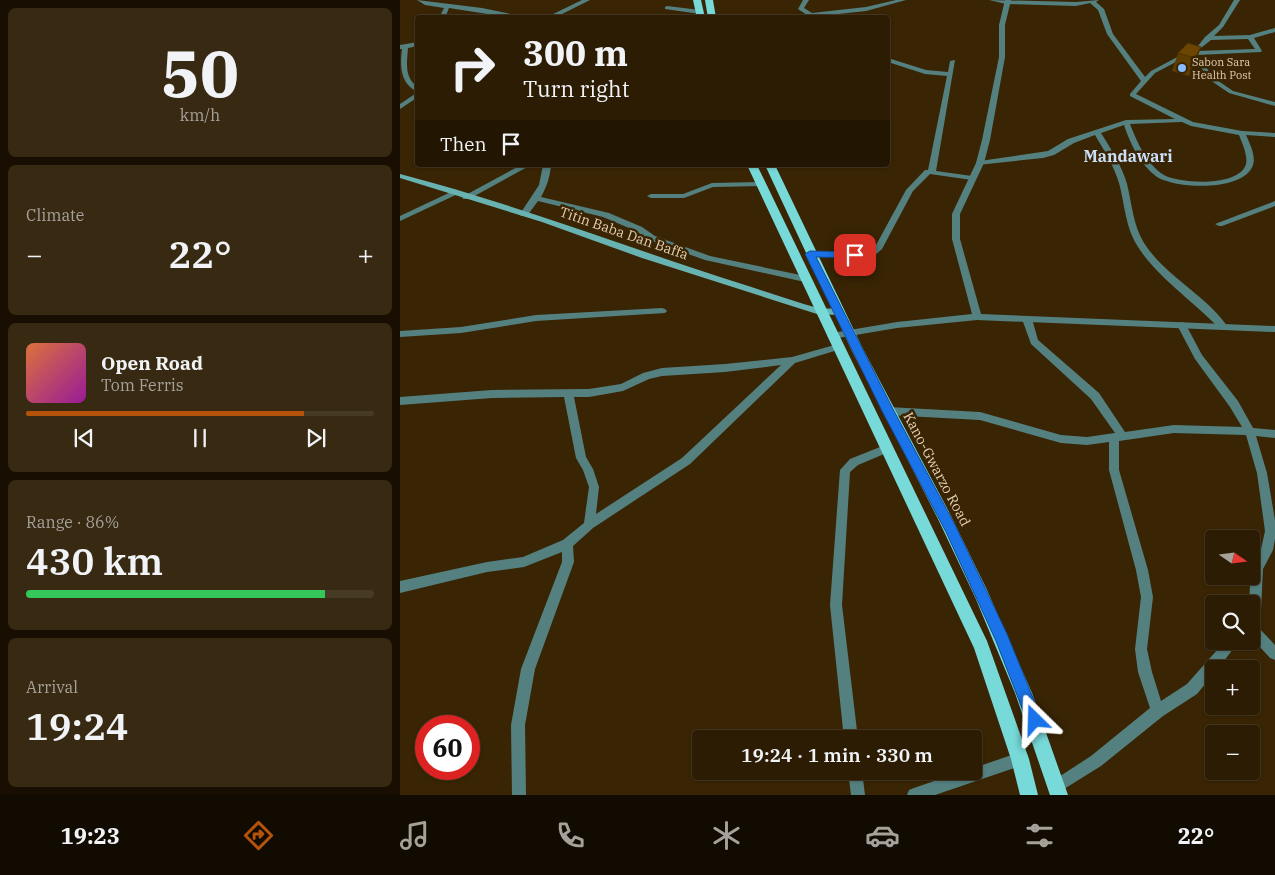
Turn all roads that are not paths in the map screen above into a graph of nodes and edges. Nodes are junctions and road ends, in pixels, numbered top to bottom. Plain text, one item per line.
1 (420, 0) edge
2 (587, 0) edge
3 (697, 0) edge
4 (708, 0) edge
5 (806, 0) edge
6 (903, 0) edge
7 (992, 0) edge
8 (1100, 0) edge
9 (1237, 0) edge
10 (1007, 1) edge
11 (1091, 1) edge
12 (447, 6) junction
13 (667, 8) dead end
14 (443, 15) edge
15 (504, 15) edge
16 (554, 15) edge
17 (700, 15) edge
18 (711, 15) edge
19 (812, 15) joint
20 (1275, 30) edge
21 (1250, 37) junction
22 (1207, 38) junction
23 (403, 47) edge
24 (1192, 53) junction
25 (890, 61) edge
26 (953, 61) dead end
27 (949, 74) junction
28 (1145, 80) junction
29 (415, 89) edge
30 (415, 96) edge
31 (1275, 104) edge
32 (400, 107) edge
33 (1181, 120) junction
34 (1126, 122) junction
35 (1097, 132) junction
36 (1242, 133) junction
37 (1273, 137) edge
38 (980, 163) junction
39 (523, 167) edge
40 (548, 167) edge
41 (753, 167) edge
42 (771, 167) edge
43 (932, 170) junction
44 (400, 176) edge
45 (972, 178) junction
46 (760, 184) junction
47 (456, 194) junction
48 (652, 196) dead end
49 (466, 197) junction
50 (537, 198) junction
51 (1275, 203) edge
52 (524, 214) junction
53 (400, 219) edge
54 (1219, 224) dead end
55 (810, 254) junction
56 (805, 279) junction
57 (662, 311) dead end
58 (820, 312) junction
59 (838, 312) junction
60 (977, 317) junction
61 (1027, 319) junction
62 (1182, 325) junction
63 (1223, 327) junction
64 (1275, 329) edge
65 (849, 333) junction
66 (400, 334) edge
67 (835, 341) junction
68 (792, 360) junction
69 (568, 394) junction
70 (400, 401) edge
71 (888, 411) junction
72 (1250, 432) junction
73 (1275, 434) edge
74 (1119, 437) junction
75 (885, 449) junction
76 (589, 525) junction
77 (567, 544) junction
78 (400, 587) edge
79 (1256, 595) edge
80 (1260, 638) edge
81 (1225, 650) edge
82 (1275, 654) edge
83 (1158, 711) junction
84 (850, 730) edge
85 (1020, 759) junction
86 (856, 780) edge
87 (1057, 791) edge
88 (519, 795) edge
89 (858, 795) edge
90 (914, 795) edge
91 (1029, 795) edge

1 - 12 street
2 - 16 street
3 - 17 main road
4 - 18 main road
5 - 19 street
6 - 19 street
7 - 10 street
8 - 11 street
9 - 22 street
10 - 11 street
10 - 38 street
11 - 28 street
12 - 14 street
12 - 15 street
13 - 17 street
20 - 21 street
21 - 22 street
21 - 24 street
22 - 24 street
23 - 29 street
24 - 28 street
24 - 31 street
25 - 27 street
26 - 27 street
27 - 43 street
28 - 33 street
30 - 32 street
33 - 34 street
33 - 36 street
34 - 35 street
34 - 36 street
35 - 38 street
35 - 63 street
36 - 37 street
38 - 45 street
39 - 49 street
40 - 50 street
41 - 46 main road
42 - 55 main road, Kano-Gwarzo Road
43 - 45 street
43 - 55 street
44 - 47 main road, Titin Baba Dan Baffa
45 - 60 street
46 - 48 street
46 - 56 main road
47 - 49 main road, Titin Baba Dan Baffa
47 - 53 street
49 - 52 main road, Titin Baba Dan Baffa
50 - 52 street
50 - 56 street
51 - 54 street
52 - 58 main road, Titin Baba Dan Baffa
55 - 59 main road, Kano-Gwarzo Road
56 - 58 main road
57 - 66 street
58 - 59 main road, Titin Baba Dan Baffa
58 - 67 main road
59 - 65 main road, Kano-Gwarzo Road
60 - 61 street
60 - 65 street
61 - 62 street
61 - 74 street
62 - 63 street
62 - 72 street
63 - 64 street
65 - 67 street
65 - 71 main road, Kano-Gwarzo Road
67 - 68 street
67 - 75 main road
68 - 69 street
68 - 76 street
69 - 70 street
69 - 76 street
71 - 74 street
71 - 87 main road, Kano-Gwarzo Road
72 - 73 street
72 - 74 street
72 - 79 street
74 - 83 street
75 - 84 street
75 - 85 main road
76 - 77 street
77 - 78 street
77 - 88 street
80 - 82 street
81 - 83 street
83 - 87 street
85 - 90 street
85 - 91 main road
86 - 89 street

